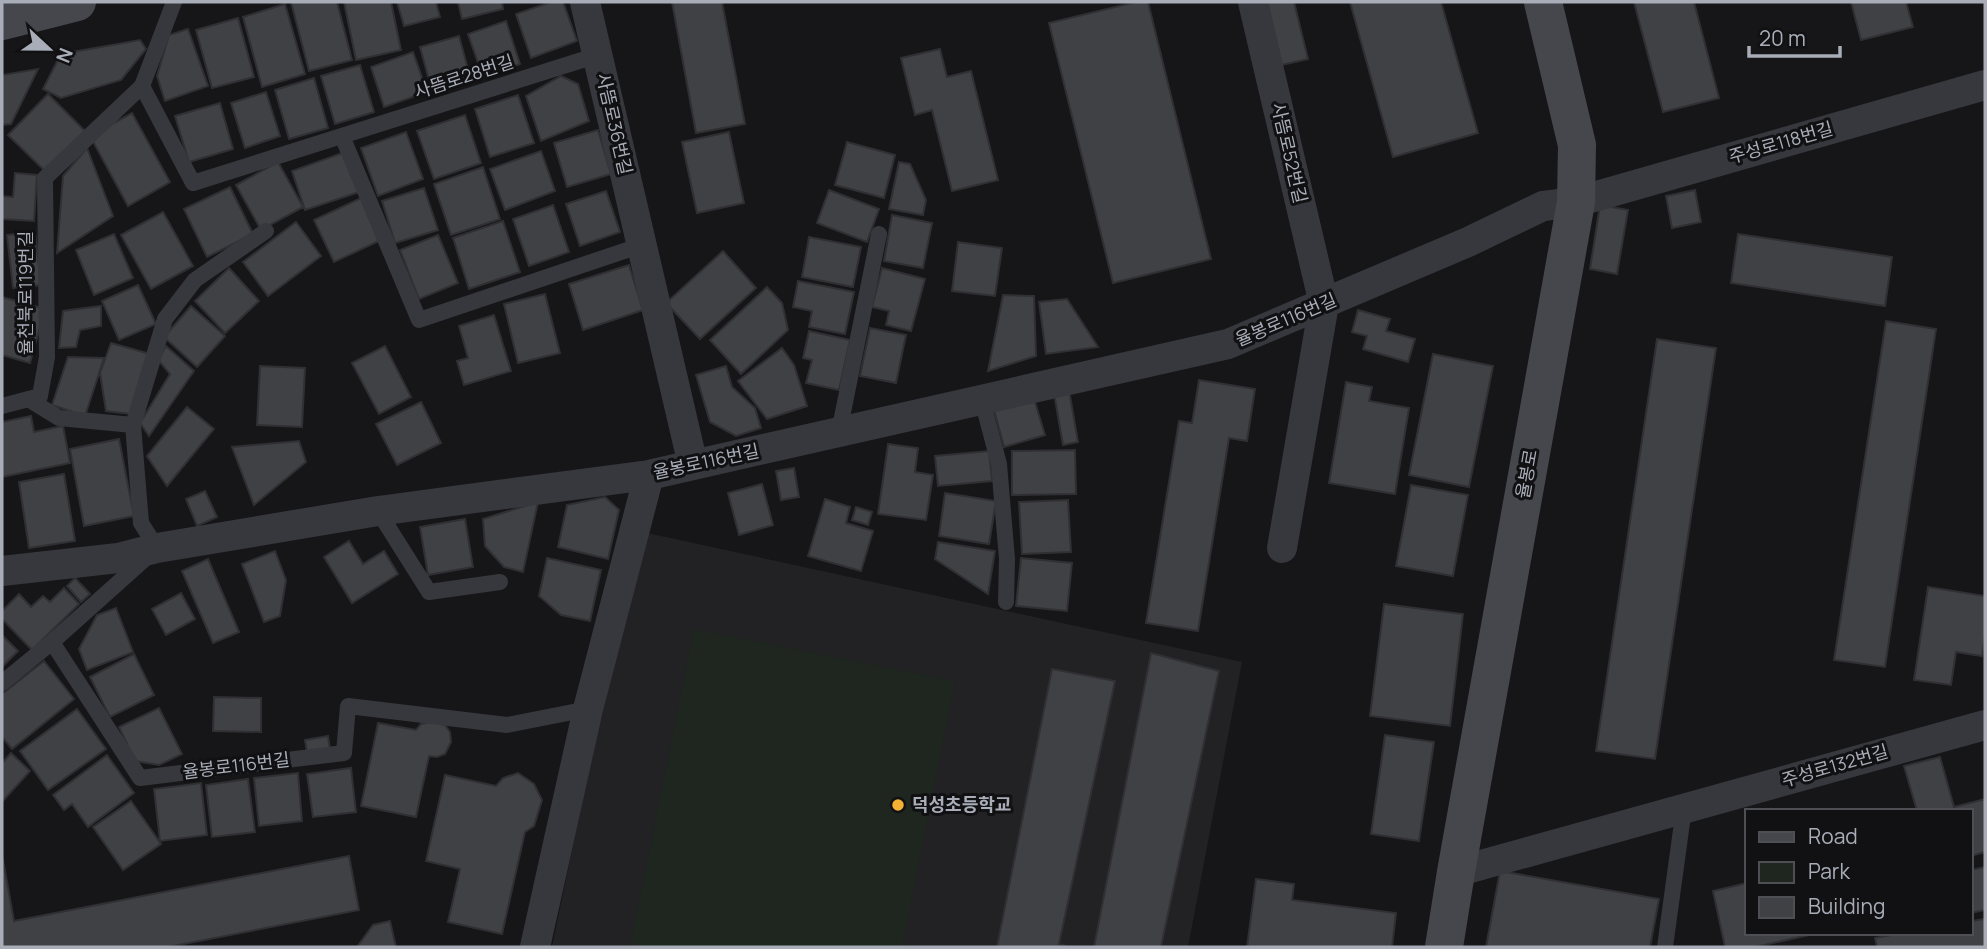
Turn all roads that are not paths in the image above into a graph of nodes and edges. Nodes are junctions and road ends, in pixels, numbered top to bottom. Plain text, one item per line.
1 (77, 2) edge
2 (174, 2) edge
3 (585, 2) edge
4 (1253, 2) edge
5 (1543, 2) edge
6 (2, 21) edge
7 (598, 55) junction
8 (1985, 85) edge
9 (142, 86) junction
10 (342, 136) junction
11 (1576, 202) junction
12 (266, 231) dead end
13 (879, 234) dead end
14 (642, 245) junction
15 (1324, 304) junction
16 (28, 399) junction
17 (982, 400) junction
18 (2, 406) edge
19 (133, 425) junction
20 (839, 432) junction
21 (693, 465) junction
22 (649, 475) junction
23 (378, 511) junction
24 (157, 548) junction
25 (1282, 548) dead end
26 (2, 571) edge
27 (500, 582) dead end
28 (1006, 602) dead end
29 (52, 642) junction
30 (2, 684) edge
31 (588, 709) junction
32 (1985, 725) edge
33 (1684, 808) junction
34 (1456, 872) junction
35 (535, 947) edge
36 (1444, 947) edge
37 (1665, 947) edge

1 - 6 street
2 - 9 lane
3 - 7 street, 사뜸로36번길
4 - 15 street, 사뜸로52번길
5 - 11 street, 율봉로
7 - 10 lane, 사뜸로28번길
7 - 14 street, 사뜸로36번길
8 - 11 street, 주성로118번길
9 - 10 lane, 사뜸로28번길
9 - 16 lane, 율천북로119번길
10 - 14 lane
11 - 15 street, 율봉로116번길
11 - 34 street, 율봉로
12 - 19 lane
13 - 20 lane
14 - 21 street, 사뜸로36번길
15 - 17 street, 율봉로116번길
15 - 25 street
16 - 18 lane
16 - 19 lane
17 - 20 street, 율봉로116번길
17 - 28 lane
19 - 24 lane
20 - 21 street, 율봉로116번길
21 - 22 street, 율봉로116번길
22 - 23 street, 율봉로116번길
22 - 31 street
23 - 24 street, 율봉로116번길
23 - 27 lane
24 - 26 street, 율봉로116번길
24 - 29 lane
29 - 30 lane
29 - 31 lane, 율봉로116번길
31 - 35 street
32 - 33 street, 주성로132번길
33 - 34 street, 주성로132번길
33 - 37 lane
34 - 36 street, 율봉로

